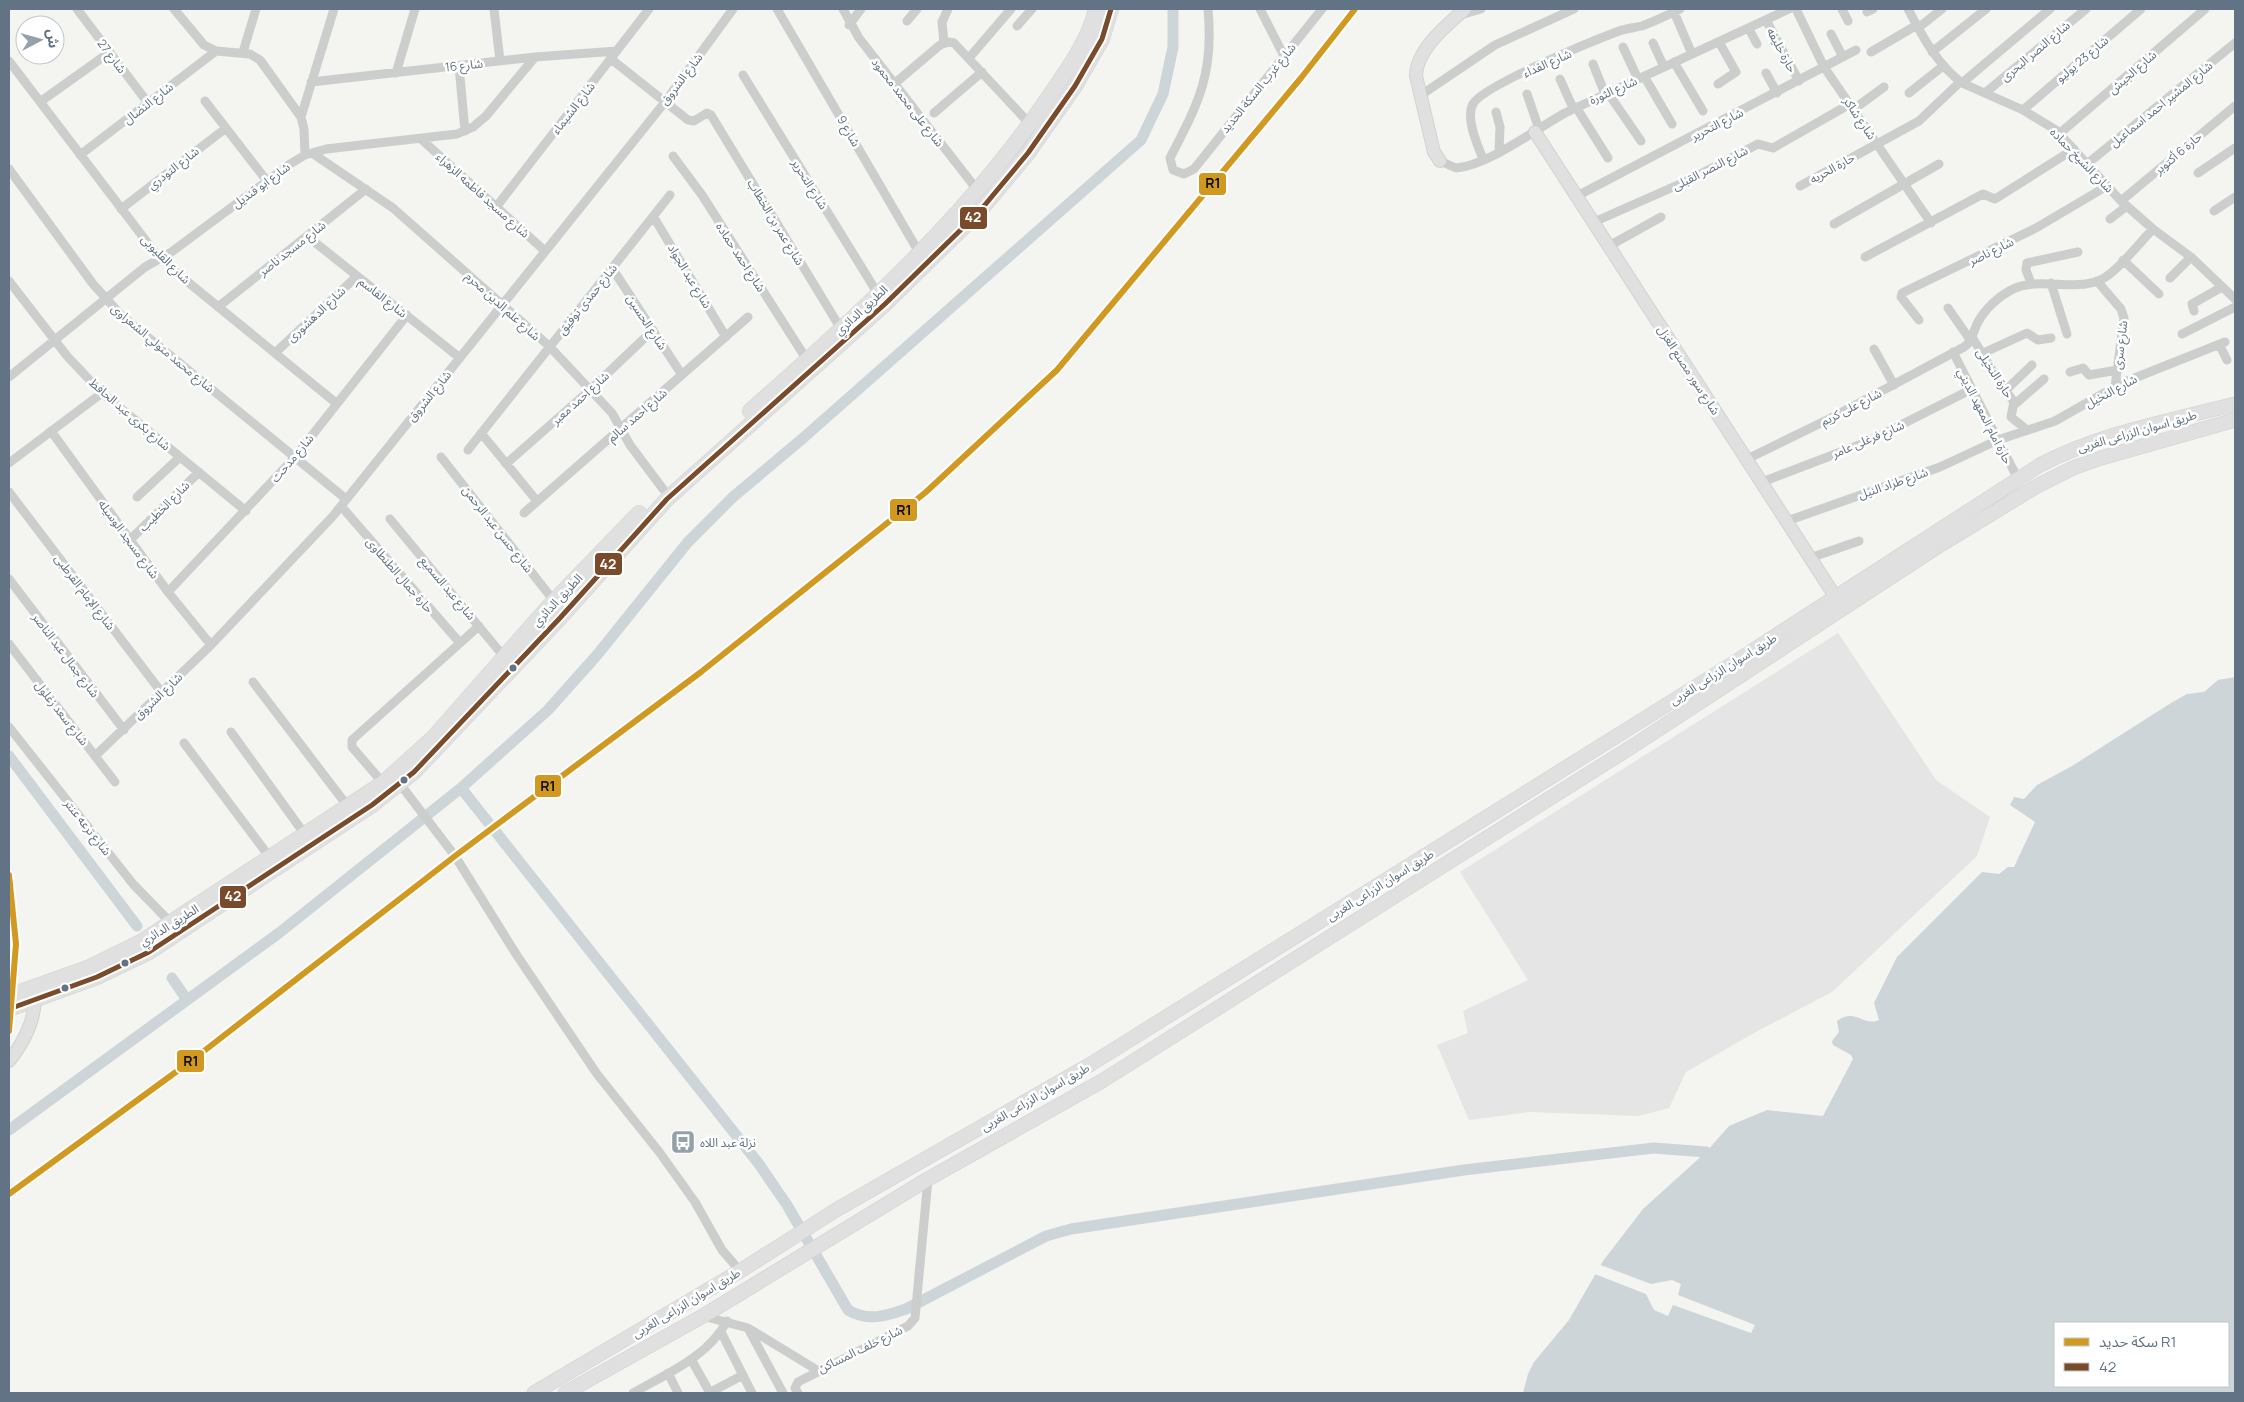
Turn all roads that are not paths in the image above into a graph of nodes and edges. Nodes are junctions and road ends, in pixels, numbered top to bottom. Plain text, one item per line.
1 (77, 9) edge
2 (174, 9) edge
3 (256, 9) edge
4 (334, 9) edge
5 (415, 9) edge
6 (494, 9) edge
7 (649, 9) edge
8 (733, 9) edge
9 (777, 9) edge
10 (842, 9) edge
11 (861, 9) edge
12 (917, 9) edge
13 (948, 9) edge
14 (1011, 9) edge
15 (1032, 9) edge
16 (1096, 9) edge
17 (1111, 9) edge
18 (1208, 9) edge
19 (1261, 9) edge
20 (1322, 9) edge
21 (1481, 9) edge
22 (1574, 9) edge
23 (1789, 9) edge
24 (1796, 9) edge
25 (1842, 9) edge
26 (1908, 9) edge
27 (1942, 9) edge
28 (1986, 9) edge
29 (2050, 9) edge
30 (2086, 9) edge
31 (2141, 9) edge
32 (2205, 9) edge
33 (1671, 11) edge
34 (1461, 12) edge
35 (1766, 20) junction
36 (907, 21) dead end
37 (1848, 21) dead end
38 (850, 25) junction
39 (1017, 26) dead end
40 (1917, 27) junction
41 (1749, 29) junction
42 (1831, 34) dead end
43 (1653, 42) dead end
44 (1720, 42) junction
45 (944, 43) junction
46 (2235, 43) edge
47 (1757, 44) dead end
48 (1623, 47) dead end
49 (1856, 50) dead end
50 (216, 51) junction
51 (110, 52) junction
52 (243, 52) junction
53 (1870, 52) dead end
54 (1932, 52) junction
55 (1692, 54) junction
56 (614, 55) junction
57 (1284, 56) junction
58 (1843, 56) junction
59 (535, 58) junction
60 (969, 58) junction
61 (9, 61) edge
62 (500, 61) junction
63 (1674, 62) junction
64 (1593, 64) dead end
65 (459, 66) junction
66 (1824, 66) junction
67 (1943, 66) junction
68 (1664, 67) junction
69 (982, 72) junction
70 (396, 73) junction
71 (1766, 73) dead end
72 (743, 75) dead end
73 (1641, 77) junction
74 (1560, 79) dead end
75 (1799, 80) junction
76 (311, 82) junction
77 (1961, 83) junction
78 (894, 84) junction
79 (1718, 84) dead end
80 (1884, 87) dead end
81 (1607, 93) junction
82 (1777, 93) junction
83 (1908, 93) dead end
84 (1527, 94) dead end
85 (1985, 94) junction
86 (1421, 95) junction
87 (205, 101) dead end
88 (40, 102) junction
89 (665, 102) junction
90 (148, 103) junction
91 (2235, 106) edge
92 (1852, 107) junction
93 (1575, 108) junction
94 (2022, 110) junction
95 (1703, 111) dead end
96 (1496, 112) dead end
97 (934, 113) dead end
98 (300, 116) junction
99 (1030, 124) junction
100 (1672, 124) dead end
101 (226, 128) junction
102 (1537, 130) junction
103 (465, 131) junction
104 (2059, 134) junction
105 (421, 139) junction
106 (1641, 141) dead end
107 (1877, 143) junction
108 (2235, 148) edge
109 (2074, 149) junction
110 (1499, 151) junction
111 (309, 154) junction
112 (80, 155) junction
113 (673, 156) dead end
114 (1608, 158) dead end
115 (1483, 159) junction
116 (1440, 161) joint
117 (1940, 164) dead end
118 (2086, 164) junction
119 (9, 169) edge
120 (2198, 173) dead end
121 (267, 181) junction
122 (1904, 184) junction
123 (1800, 186) dead end
124 (2107, 186) junction
125 (366, 189) junction
126 (978, 191) junction
127 (670, 195) dead end
128 (1577, 196) junction
129 (2235, 196) edge
130 (2124, 203) junction
131 (497, 206) junction
132 (121, 209) junction
133 (2214, 210) dead end
134 (653, 216) junction
135 (1662, 217) dead end
136 (2110, 219) dead end
137 (1594, 222) junction
138 (1834, 224) dead end
139 (1931, 224) junction
140 (2153, 229) junction
141 (307, 236) junction
142 (1609, 246) junction
143 (545, 251) junction
144 (2078, 252) dead end
145 (920, 254) junction
146 (1865, 257) dead end
147 (2191, 257) junction
148 (161, 258) junction
149 (2123, 260) junction
150 (612, 268) junction
151 (357, 276) junction
152 (2170, 278) dead end
153 (9, 281) edge
154 (2098, 281) junction
155 (2031, 283) junction
156 (2051, 284) junction
157 (2222, 287) junction
158 (12, 292) edge
159 (878, 294) junction
160 (2158, 294) dead end
161 (106, 299) junction
162 (2235, 299) edge
163 (502, 305) junction
164 (218, 307) junction
165 (2235, 307) edge
166 (1948, 308) dead end
167 (2194, 311) dead end
168 (407, 315) junction
169 (748, 317) dead end
170 (1919, 320) dead end
171 (841, 329) junction
172 (653, 330) junction
173 (2067, 334) dead end
174 (2182, 334) dead end
175 (726, 336) junction
176 (2051, 338) dead end
177 (1971, 339) junction
178 (55, 342) junction
179 (549, 346) junction
180 (1874, 349) dead end
181 (1953, 352) junction
182 (275, 353) junction
183 (1981, 354) junction
184 (460, 358) junction
185 (807, 360) junction
186 (2227, 360) dead end
187 (2032, 365) dead end
188 (2117, 370) junction
189 (2070, 372) dead end
190 (682, 375) junction
191 (9, 377) edge
192 (2044, 379) dead end
193 (1894, 385) junction
194 (2115, 387) junction
195 (591, 389) junction
196 (1972, 389) junction
197 (2005, 390) junction
198 (102, 393) junction
199 (336, 403) junction
200 (2015, 404) junction
201 (2235, 404) edge
202 (2235, 420) edge
203 (622, 429) junction
204 (2028, 430) junction
205 (51, 431) junction
206 (481, 433) junction
207 (1998, 440) junction
208 (468, 450) dead end
209 (2065, 452) junction
210 (180, 457) junction
211 (295, 457) junction
212 (441, 457) dead end
213 (1747, 459) junction
214 (9, 463) edge
215 (506, 464) junction
216 (2073, 468) junction
217 (198, 472) junction
218 (2018, 479) junction
219 (1762, 482) junction
220 (663, 489) junction
221 (9, 492) edge
222 (137, 497) dead end
223 (537, 501) junction
224 (343, 503) junction
225 (246, 510) junction
226 (524, 513) dead end
227 (390, 519) dead end
228 (1786, 520) junction
229 (130, 540) junction
230 (1859, 541) dead end
231 (1810, 558) junction
232 (9, 580) edge
233 (168, 592) junction
234 (1835, 596) junction
235 (557, 598) junction
236 (570, 607) junction
237 (1844, 609) junction
238 (539, 618) junction
239 (479, 626) junction
240 (549, 629) junction
241 (460, 643) junction
242 (9, 644) edge
243 (210, 644) junction
244 (505, 658) junction
245 (254, 682) dead end
246 (162, 693) junction
247 (9, 727) edge
248 (1627, 729) junction
249 (124, 730) junction
250 (231, 732) dead end
251 (184, 743) dead end
252 (1636, 744) junction
253 (95, 756) junction
254 (115, 782) dead end
255 (382, 783) junction
256 (400, 784) junction
257 (349, 808) junction
258 (306, 836) junction
259 (271, 859) junction
260 (172, 924) junction
261 (34, 994) junction
262 (11, 1002) edge
263 (9, 1061) edge
264 (1091, 1064) junction
265 (1102, 1081) junction
266 (928, 1179) junction
267 (740, 1270) junction
268 (703, 1316) junction
269 (727, 1321) junction
270 (748, 1328) junction
271 (721, 1332) junction
272 (691, 1359) junction
273 (817, 1370) junction
274 (668, 1373) junction
275 (743, 1375) junction
276 (797, 1391) edge
277 (714, 1392) edge
278 (534, 1393) edge
279 (566, 1393) edge
280 (635, 1393) edge
281 (678, 1393) edge
282 (752, 1393) edge
283 (785, 1393) edge

1 - 51 street, شارع 27
2 - 50 street
3 - 52 street
4 - 76 street
5 - 70 street
6 - 62 street
7 - 56 street, شارع الشيماء
8 - 89 street, شارع الشروق
9 - 145 street, شارع 9
10 - 38 street, شارع على محمد محمود
11 - 38 street
12 - 36 street
13 - 45 street
14 - 60 street
15 - 39 street
16 - 99 highway, الطريق الدائري
17 - 236 highway, الطريق الدائري
18 - 57 street, شارع غرب السكة الحديد
19 - 57 street
20 - 57 street, شارع غرب السكة الحديد
21 - 34 street
22 - 86 street
23 - 35 street, شارع الثورة
24 - 66 street, شارع شاكر
25 - 37 street
26 - 40 street, شارع الشيخ حماده
27 - 40 street
28 - 54 street
29 - 77 street, حارة الحريه
30 - 85 street, شارع النصر البحرى
31 - 94 street, شارع 23 يوليو
32 - 104 street, شارع الجيش
33 - 55 street
33 - 115 street, شارع الفداء
34 - 86 street
35 - 41 street, شارع الثورة
35 - 75 street, حارة خليفه
38 - 78 street, شارع على محمد محمود
40 - 53 street
40 - 54 street, شارع الشيخ حماده
41 - 44 street, شارع الثورة
41 - 47 street
42 - 58 street
43 - 68 street
44 - 55 street, شارع الثورة
44 - 79 street
45 - 60 street
45 - 78 street
46 - 118 street, شارع المشير احمد اسماعيل
48 - 73 street
49 - 58 street, شارع التحرير
50 - 52 street
50 - 90 street, شارع النضال
51 - 88 street
51 - 90 street, شارع 27
52 - 98 street
54 - 67 street, شارع الشيخ حماده
55 - 63 street, شارع الثورة
56 - 59 street, شارع 16
56 - 89 street
56 - 131 street, شارع الشيماء
58 - 66 street, شارع التحرير
59 - 62 street, شارع 16
59 - 103 street, شارع ابو قنديل
60 - 69 street
61 - 88 street, شارع القليوبى
62 - 65 street, شارع 16
63 - 68 street, شارع الثورة
63 - 95 street
64 - 81 street
65 - 70 street, شارع 16
65 - 103 street
66 - 75 street, شارع التحرير
66 - 92 street, شارع شاكر
67 - 77 street, شارع الشيخ حماده
67 - 83 street
68 - 73 street, شارع الثورة
69 - 97 street
69 - 99 street
70 - 76 street, شارع 16
71 - 82 street
72 - 159 street, شارع التحرير
73 - 81 street, شارع الثورة
73 - 100 street
74 - 93 street
75 - 82 street, شارع التحرير
76 - 98 street
77 - 85 street, شارع الشيخ حماده
77 - 107 street, حارة الحريه
78 - 126 street, شارع على محمد محمود
80 - 92 street, شارع النصر القبلى
81 - 93 street, شارع الثورة
81 - 106 street
82 - 128 street, شارع التحرير
84 - 102 street
85 - 94 street, شارع الشيخ حماده
86 - 116 street
87 - 101 street
88 - 112 street, شارع القليوبى
89 - 143 street, شارع الشروق
89 - 171 street, شارع عمر بن الخطاب
90 - 112 street, شارع النضال
91 - 130 street, حارة 6 أكتوبر
92 - 107 street, شارع شاكر
92 - 137 street, شارع النصر القبلى
93 - 102 street, شارع الثورة
93 - 114 street
94 - 104 street, شارع الشيخ حماده
96 - 110 street
98 - 111 street
99 - 126 highway, الطريق الدائري
101 - 121 street
101 - 132 street, شارع التودري
102 - 110 street, شارع الثورة
102 - 128 street, شارع سور مصنع الغزل
103 - 105 street, شارع ابو قنديل
104 - 109 street, شارع الشيخ حماده
105 - 111 street, شارع ابو قنديل
105 - 131 street, شارع مسجد فاطمه الزهراء
107 - 122 street, شارع شاكر
107 - 123 street, حارة الحريه
108 - 120 street
109 - 118 street, شارع الشيخ حماده
109 - 139 street
110 - 115 street, شارع الثورة
111 - 121 street, شارع ابو قنديل
111 - 125 street, شارع علم الدين محرم
112 - 132 street, شارع القليوبى
113 - 185 street, شارع احمد حماده
115 - 116 street, شارع الثورة
117 - 122 street
118 - 124 street, شارع الشيخ حماده
119 - 161 street, شارع محمد متولي الشعراوى
121 - 148 street, شارع ابو قنديل
122 - 138 street
122 - 139 street, شارع شاكر
124 - 130 street, شارع الشيخ حماده
124 - 170 street, شارع ناصر
125 - 141 street, شارع مسجد ناصر
125 - 163 street, شارع علم الدين محرم
126 - 145 highway, الطريق الدائري
127 - 134 street, شارع حمدى توفيق
128 - 137 street, شارع سور مصنع الغزل
129 - 133 street
130 - 136 street, حارة 6 أكتوبر
130 - 140 street, شارع الشيخ حماده
131 - 143 street, شارع مسجد فاطمه الزهراء
132 - 148 street, شارع القليوبى
134 - 150 street, شارع حمدى توفيق
134 - 175 street, شارع عبد الجواد
135 - 142 street
137 - 142 street, شارع سور مصنع الغزل
139 - 146 street
140 - 147 street, شارع الشيخ حماده
140 - 149 street
141 - 151 street, شارع القاسم
141 - 164 street, شارع مسجد ناصر
142 - 213 street, شارع سور مصنع الغزل
143 - 163 street, شارع الشروق
144 - 155 street
145 - 159 highway, الطريق الدائري
147 - 152 street
147 - 157 street, شارع الشيخ حماده
148 - 161 street, شارع ابو قنديل
148 - 164 street, شارع القليوبى
149 - 154 street
149 - 160 street
150 - 172 street, شارع الحسين
150 - 179 street, شارع حمدى توفيق
151 - 168 street, شارع القاسم
151 - 182 street, شارع الدهشورى
153 - 158 street, شارع بكرى عبد الحافظ
154 - 156 street
154 - 188 street, شارع سرى
155 - 156 street
155 - 177 street
156 - 173 street
157 - 162 street, شارع الشيخ حماده
157 - 167 street
158 - 178 street, شارع بكرى عبد الحافظ
159 - 171 highway, الطريق الدائري
161 - 178 street, شارع ابو قنديل
161 - 211 street, شارع محمد متولي الشعراوى
163 - 179 street, شارع علم الدين محرم
163 - 184 street, شارع الشروق
164 - 182 street, شارع القليوبى
165 - 174 street
166 - 177 street, حارة النخيلى
168 - 184 street, شارع القاسم
168 - 199 street, شارع مدحت
169 - 175 street, شارع احمد سالم
171 - 185 highway, الطريق الدائري
172 - 190 street, شارع الحسين
172 - 195 street, شارع احمد معبر
175 - 190 street, شارع احمد سالم
176 - 183 street
177 - 181 street, شارع على كريم
177 - 183 street, حارة النخيلى
178 - 191 street, شارع ابو قنديل
178 - 198 street, شارع بكرى عبد الحافظ
179 - 195 street, شارع علم الدين محرم
179 - 206 street, شارع حمدى توفيق
180 - 193 street
181 - 193 street, شارع على كريم
181 - 196 street, حارة امام المعهد الديني
182 - 199 street, شارع القليوبى
183 - 197 street, حارة النخيلى
184 - 224 street, شارع الشروق
185 - 220 highway, الطريق الدائري
186 - 194 street, شارع النخيل
187 - 197 street
188 - 189 street
188 - 194 street, شارع سرى
190 - 203 street, شارع احمد سالم
192 - 200 street
193 - 213 street, شارع على كريم
194 - 204 street, شارع النخيل
195 - 203 street, شارع علم الدين محرم
195 - 215 street, شارع احمد معبر
196 - 207 street, حارة امام المعهد الديني
196 - 219 street, شارع فرغلى عامر
197 - 200 street, حارة النخيلى
198 - 205 street
198 - 210 street, شارع بكرى عبد الحافظ
199 - 211 street, شارع مدحت
200 - 204 street, حارة النخيلى
201 - 209 main road, طريق اسوان الزراعى الغربى
202 - 216 main road, طريق اسوان الزراعى الغربى
203 - 220 street, شارع علم الدين محرم
203 - 223 street, شارع احمد سالم
204 - 207 street, شارع النخيل
205 - 214 street
205 - 229 street, شارع مسجد الوسيله
206 - 208 street, شارع حمدى توفيق
206 - 215 street
207 - 218 street, حارة امام المعهد الديني
207 - 228 street, شارع طراد النيل
209 - 216 main road
209 - 218 main road, طريق اسوان الزراعى الغربى
210 - 217 street, شارع بكرى عبد الحافظ
210 - 222 street
211 - 224 street, شارع محمد متولي الشعراوى
211 - 225 street, شارع مدحت
212 - 235 street, شارع حسن عبد الرحمن
213 - 219 street, شارع سور مصنع الغزل
215 - 223 street
216 - 237 main road, طريق اسوان الزراعى الغربى
217 - 225 street, شارع بكرى عبد الحافظ
217 - 229 street, شارع الخطيب
218 - 234 main road, طريق اسوان الزراعى الغربى
219 - 228 street, شارع سور مصنع الغزل
220 - 235 highway, الطريق الدائري
221 - 246 street, شارع الإمام القرطبى
223 - 226 street, شارع احمد سالم
224 - 241 street, حارة جمال الطنطاوى
224 - 243 street, شارع الشروق
225 - 233 street, شارع مدحت
227 - 239 street, شارع عبد السميع
228 - 231 street, شارع سور مصنع الغزل
229 - 233 street, شارع مسجد الوسيله
230 - 231 street
231 - 234 street, شارع سور مصنع الغزل
232 - 249 street, شارع جمال عبد الناصر
233 - 243 street, شارع مسجد الوسيله
234 - 237 street, شارع سور مصنع الغزل
234 - 248 main road, طريق اسوان الزراعى الغربى
235 - 236 highway
235 - 238 highway, الطريق الدائري
236 - 240 highway, الطريق الدائري
237 - 252 main road, طريق اسوان الزراعى الغربى
238 - 240 highway
238 - 244 highway, الطريق الدائري
239 - 241 street
239 - 244 street, شارع عبد السميع
240 - 256 highway, الطريق الدائري
241 - 255 street
242 - 253 street, شارع سعد زغلول
243 - 246 street, شارع الشروق
244 - 255 highway, الطريق الدائري
245 - 257 street
246 - 249 street, شارع الشروق
247 - 260 street, شارع ترعه عنتر
248 - 252 main road
248 - 264 main road, طريق اسوان الزراعى الغربى
249 - 253 street, شارع الشروق
250 - 258 street
251 - 259 street
252 - 265 main road, طريق اسوان الزراعى الغربى
253 - 254 street, شارع سعد زغلول
255 - 257 highway, الطريق الدائري
256 - 261 highway, الطريق الدائري
256 - 267 street
257 - 258 highway, الطريق الدائري
258 - 259 highway, الطريق الدائري
259 - 260 highway, الطريق الدائري
260 - 261 highway, الطريق الدائري
261 - 262 highway, الطريق الدائري
261 - 263 street
264 - 265 main road
264 - 267 main road, طريق اسوان الزراعى الغربى
265 - 266 main road, طريق اسوان الزراعى الغربى
266 - 268 main road, طريق اسوان الزراعى الغربى
266 - 273 street, شارع خلف المساكن
267 - 278 main road, طريق اسوان الزراعى الغربى
268 - 269 street
268 - 279 main road, طريق اسوان الزراعى الغربى
269 - 270 street
269 - 271 street
270 - 273 street
270 - 283 street
271 - 272 street
271 - 275 street
272 - 274 street
272 - 277 street
273 - 276 street, شارع خلف المساكن
274 - 280 street
274 - 281 street
275 - 277 street
275 - 282 street
276 - 283 street, شارع خلف المساكن

